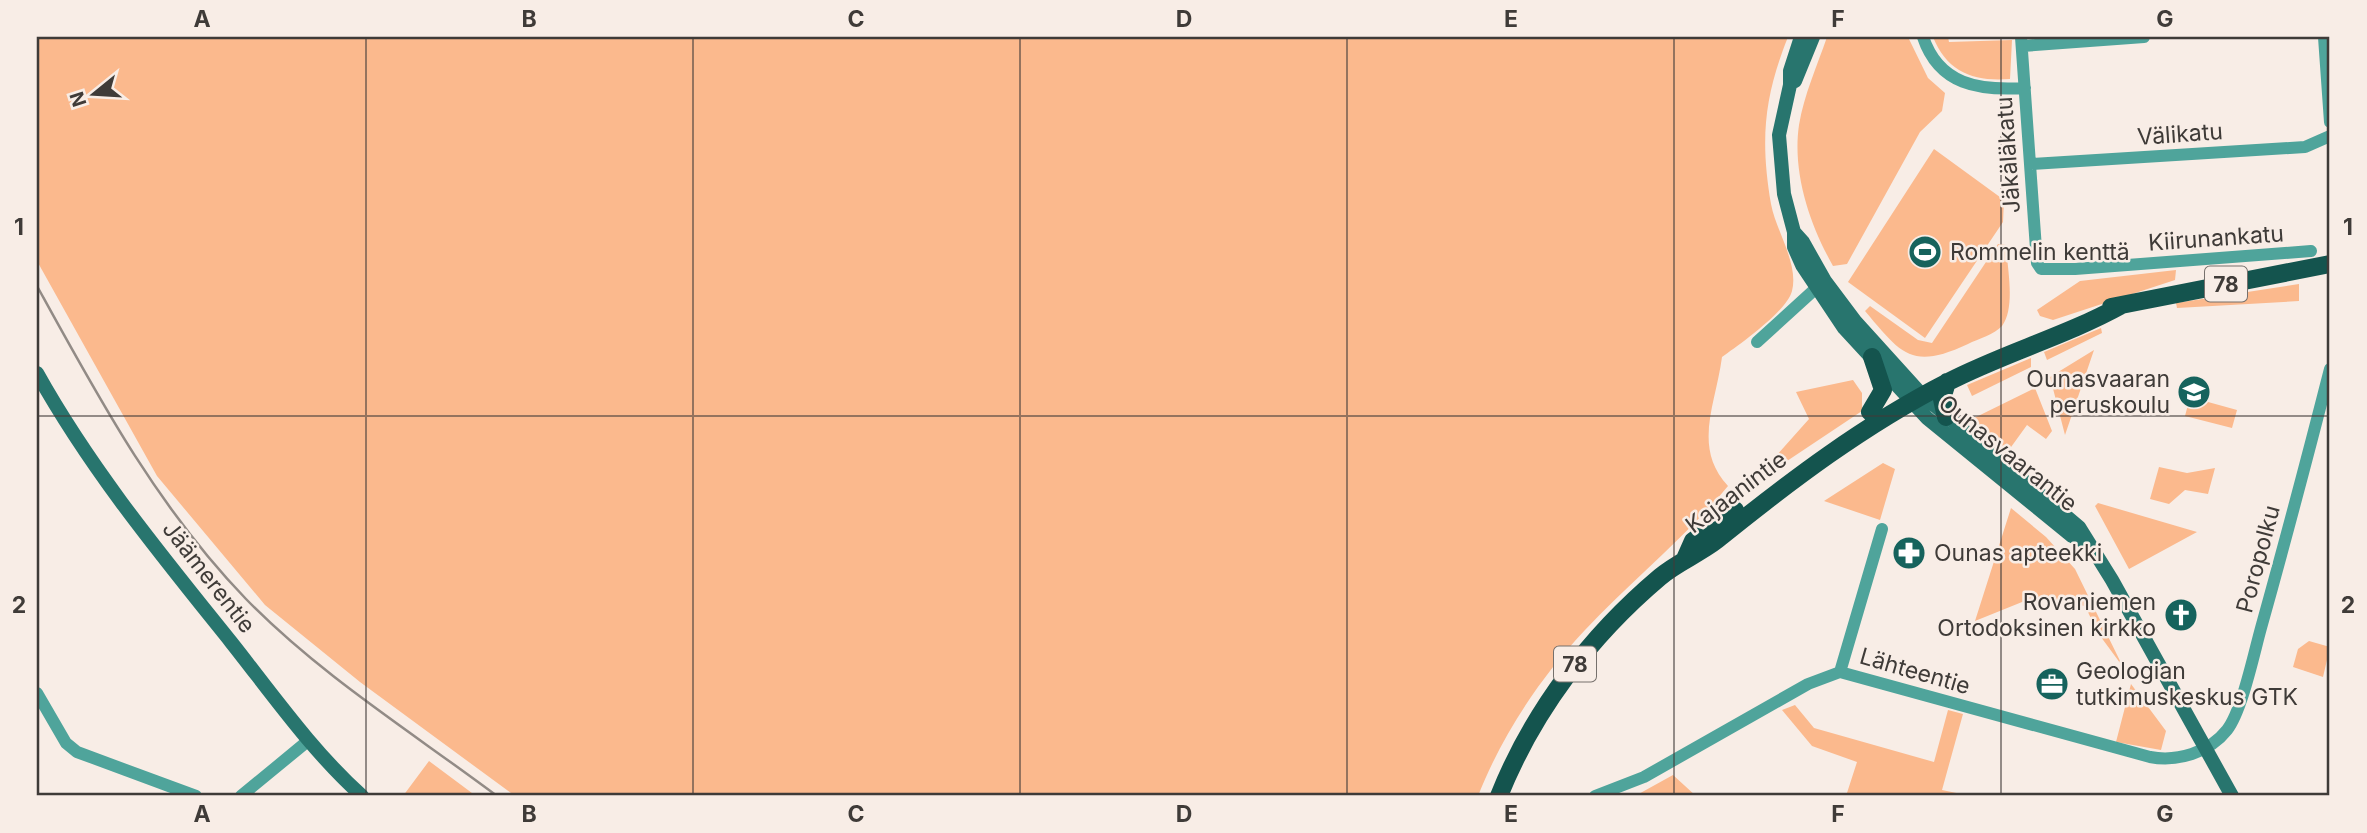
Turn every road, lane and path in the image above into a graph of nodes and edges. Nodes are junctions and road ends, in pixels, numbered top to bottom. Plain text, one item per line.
1 (1801, 37) edge
2 (1813, 37) edge
3 (1923, 37) edge
4 (2144, 37) edge
5 (2324, 37) edge
6 (2021, 41) edge
7 (1790, 85) junction
8 (2025, 88) junction
9 (2330, 122) edge
10 (2330, 136) edge
11 (2031, 164) junction
12 (2311, 251) dead end
13 (2330, 264) edge
14 (2041, 269) joint
15 (1820, 284) junction
16 (2122, 305) junction
17 (1757, 342) dead end
18 (1872, 357) junction
19 (2330, 369) edge
20 (37, 373) edge
21 (1947, 382) junction
22 (1913, 394) junction
23 (1870, 412) junction
24 (1946, 417) junction
25 (1882, 529) dead end
26 (2088, 544) junction
27 (1685, 559) junction
28 (1840, 672) junction
29 (37, 693) edge
30 (309, 740) junction
31 (2204, 747) junction
32 (196, 796) edge
33 (241, 796) edge
34 (362, 796) edge
35 (1499, 796) edge
36 (1595, 796) edge
37 (2232, 796) edge

1 - 7 street
2 - 7 street
3 - 8 street
4 - 6 street
5 - 9 street
6 - 8 street, Jäkäläkatu
7 - 15 street
8 - 11 street, Jäkäläkatu
10 - 11 street, Välikatu
11 - 14 street, Jäkäläkatu
12 - 14 street, Kiirunankatu
13 - 16 main road, Kajaanintie / 78
15 - 17 street
15 - 18 street
15 - 22 street
16 - 21 main road, Kajaanintie / 78
16 - 22 main road, Kajaanintie / 78
18 - 22 street
18 - 23 main road
19 - 31 street, Poropolku
20 - 30 street, Jäämerentie
21 - 22 main road, Kajaanintie / 78
21 - 24 main road
22 - 23 main road, Kajaanintie / 78
22 - 24 street, Ounasvaarantie
22 - 26 street, Ounasvaarantie
22 - 27 main road, Kajaanintie / 78
23 - 27 main road, Kajaanintie / 78
24 - 26 street, Ounasvaarantie
25 - 28 street
26 - 31 street, Ounasvaarantie
27 - 35 main road, 78
28 - 31 street, Lähteentie
28 - 36 street, Lähteentie
29 - 32 street
30 - 33 street
30 - 34 street, Jäämerentie
31 - 37 street, Ounasvaarantie

